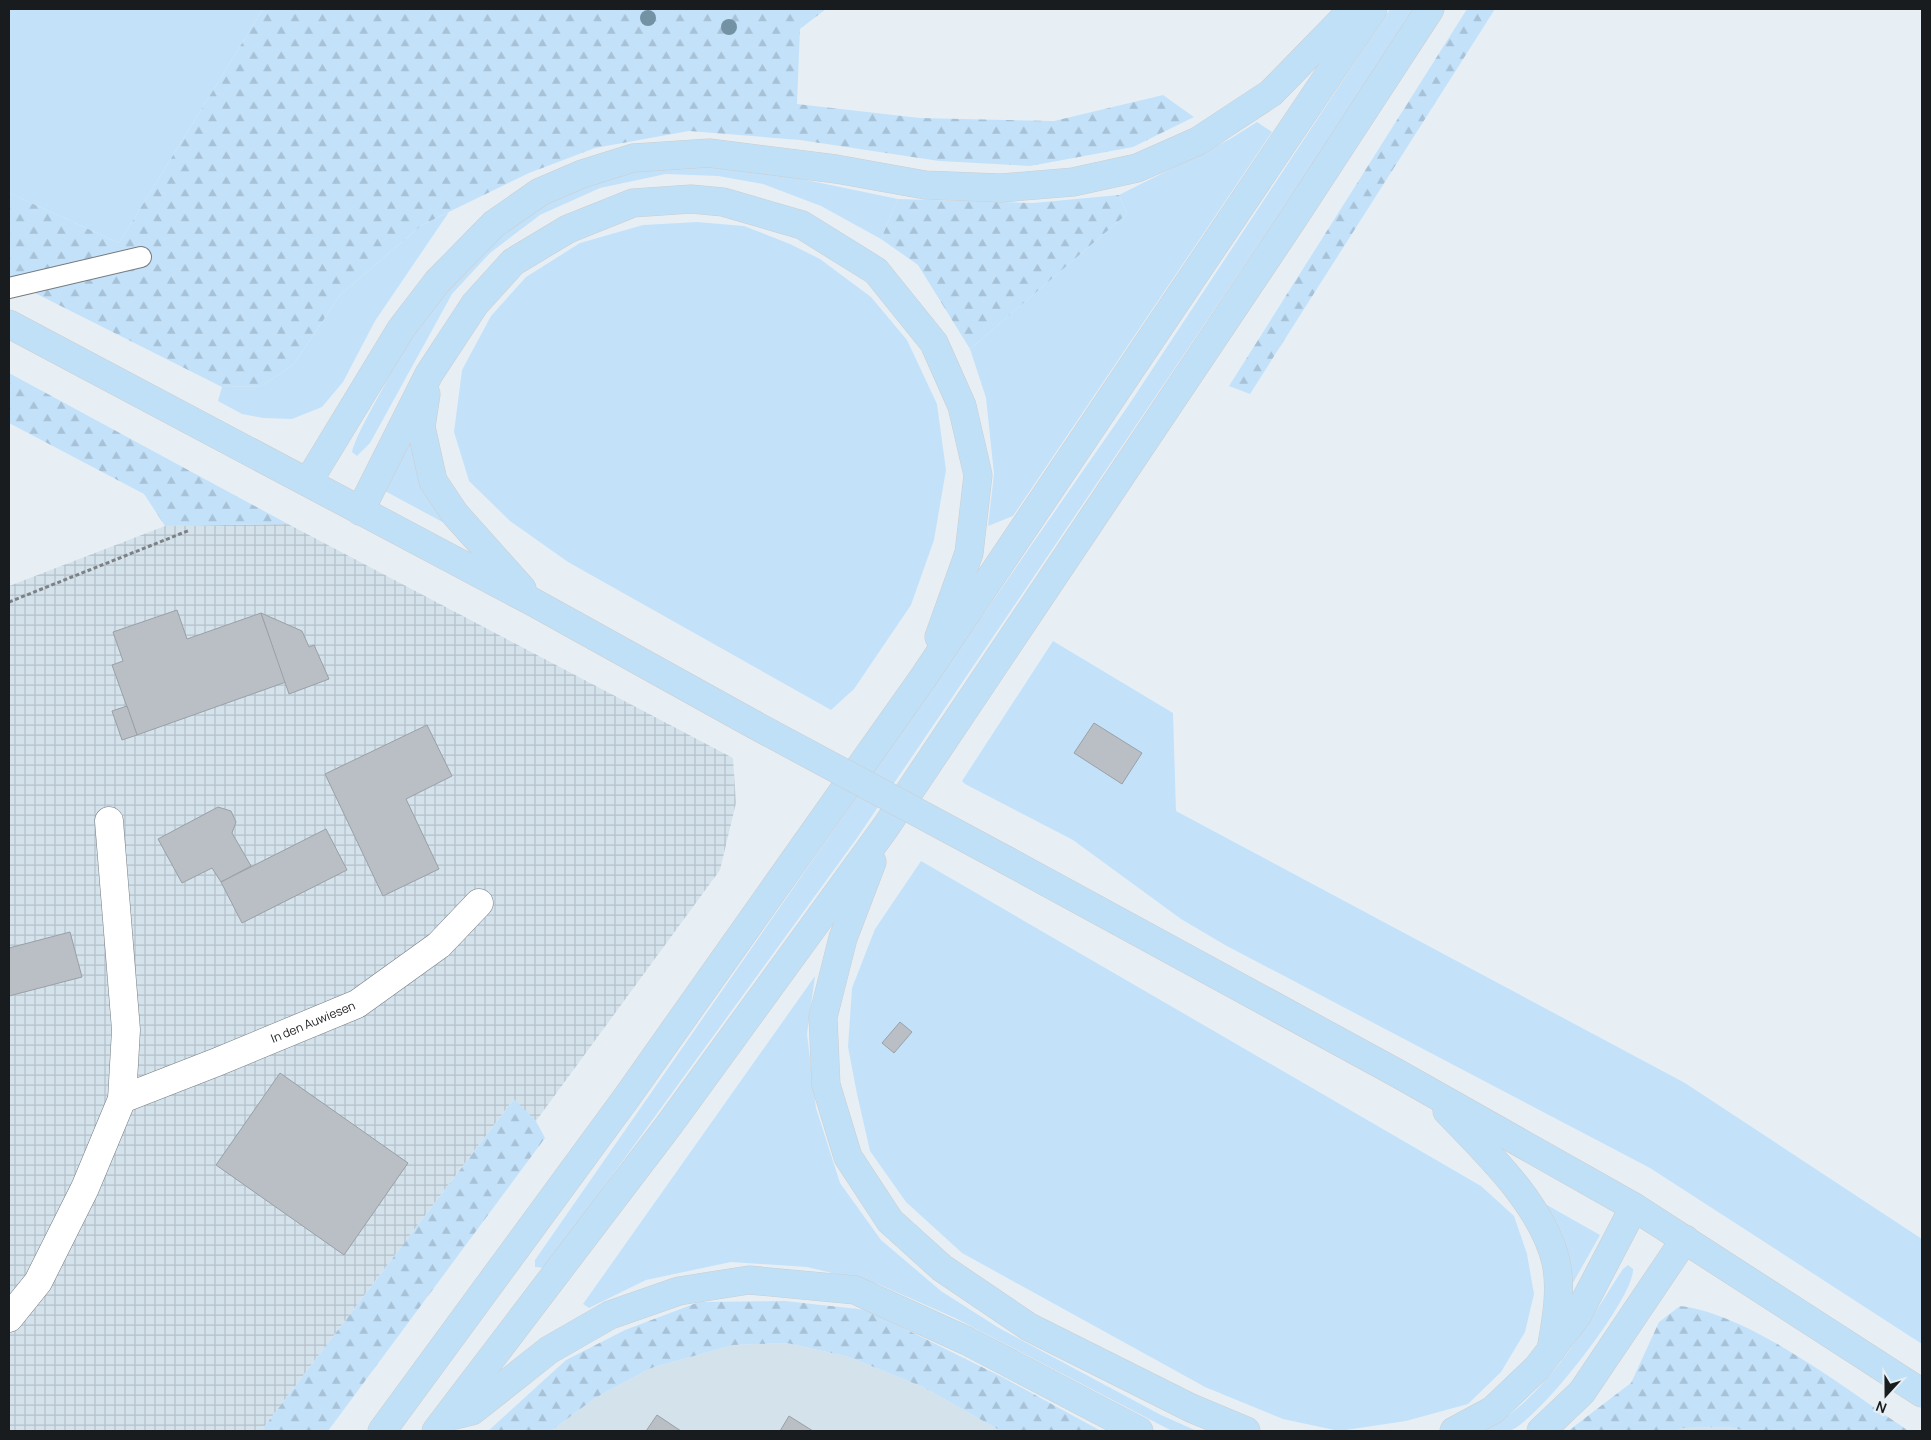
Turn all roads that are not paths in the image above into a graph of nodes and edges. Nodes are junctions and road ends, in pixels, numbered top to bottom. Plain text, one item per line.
1 (1353, 9) edge
2 (1373, 9) edge
3 (1430, 9) edge
4 (141, 257) dead end
5 (9, 288) edge
6 (9, 324) edge
7 (429, 374) junction
8 (308, 482) junction
9 (360, 511) junction
10 (533, 602) junction
11 (923, 678) junction
12 (109, 821) dead end
13 (885, 828) junction
14 (480, 903) dead end
15 (1429, 1092) junction
16 (122, 1099) junction
17 (1634, 1207) junction
18 (1684, 1239) junction
19 (9, 1318) edge
20 (1551, 1350) junction
21 (1922, 1393) edge
22 (442, 1424) edge
23 (382, 1431) edge
24 (1139, 1431) edge
25 (1246, 1431) edge
26 (1454, 1431) edge
27 (1541, 1431) edge

1 - 8 main road
2 - 11 main road
3 - 13 main road
4 - 5 lane
6 - 8 main road
7 - 9 main road
7 - 10 main road
7 - 11 main road
8 - 9 main road
9 - 10 main road
10 - 15 main road, bridge
11 - 23 main road
12 - 16 street
13 - 22 main road
13 - 25 main road
14 - 16 street, In den Auwiesen
15 - 17 main road
15 - 20 main road
16 - 19 street
17 - 18 main road
17 - 20 main road
18 - 21 main road
18 - 27 main road
20 - 26 main road
22 - 24 main road

